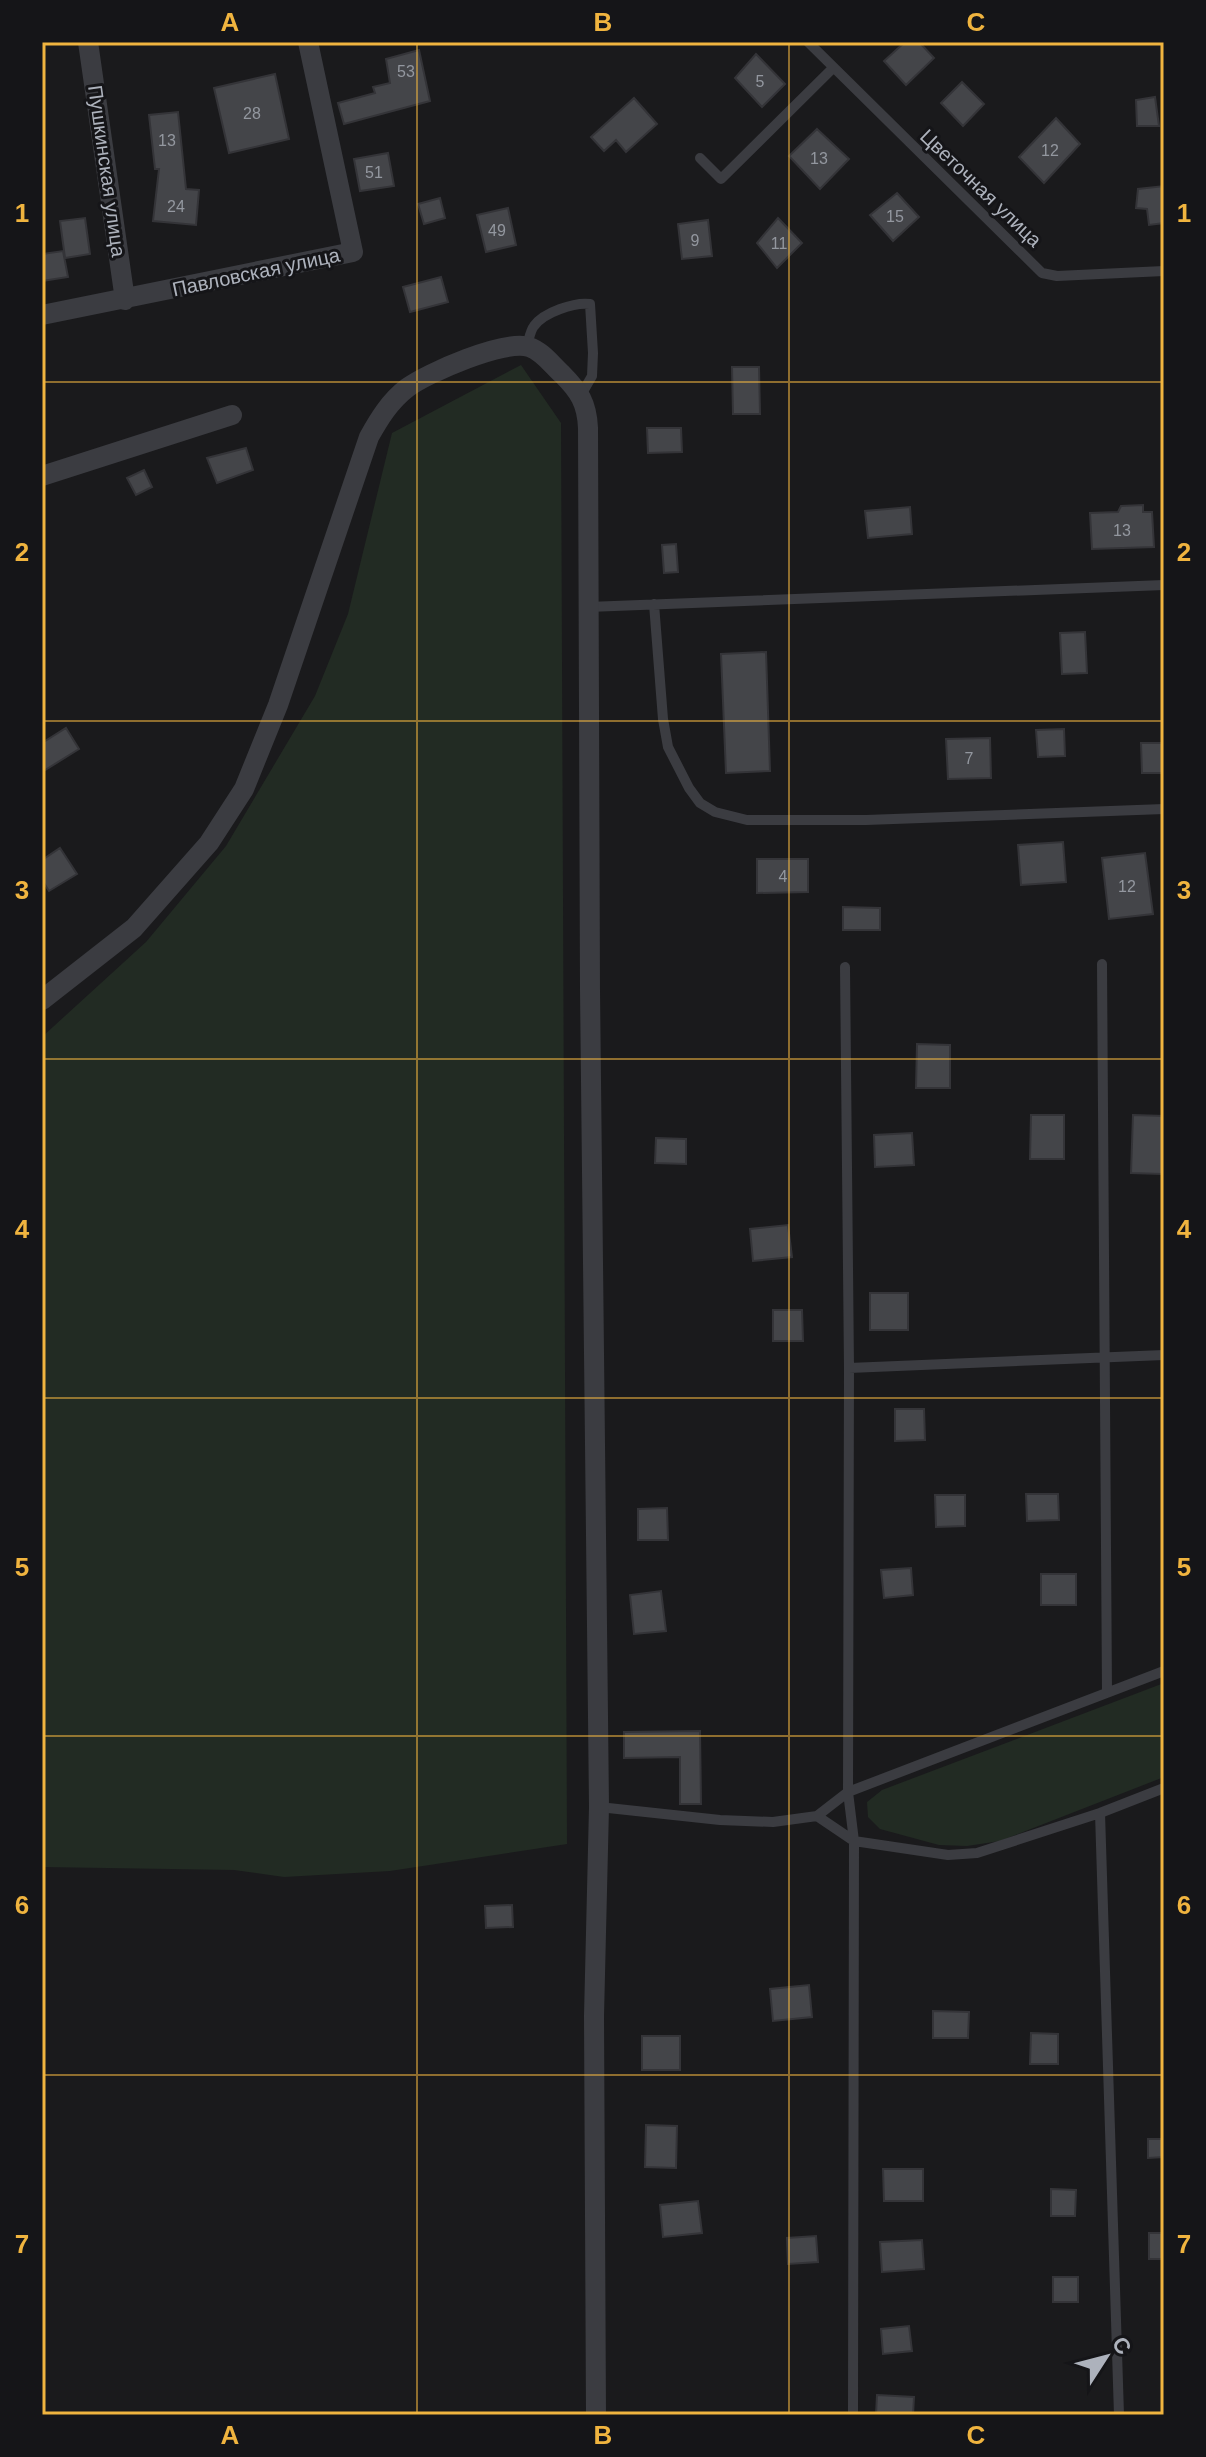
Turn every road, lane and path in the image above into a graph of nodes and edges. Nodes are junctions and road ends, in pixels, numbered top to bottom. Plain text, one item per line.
1 (88, 42) edge
2 (308, 42) edge
3 (808, 42) edge
4 (833, 68) junction
5 (700, 158) dead end
6 (1164, 271) edge
7 (125, 300) junction
8 (42, 315) edge
9 (527, 346) junction
10 (581, 395) junction
11 (232, 415) dead end
12 (42, 476) edge
13 (1164, 585) edge
14 (654, 604) junction
15 (588, 607) junction
16 (1164, 809) edge
17 (1102, 964) dead end
18 (845, 967) dead end
19 (42, 1000) edge
20 (1164, 1355) edge
21 (1104, 1356) junction
22 (849, 1368) junction
23 (1164, 1671) edge
24 (1107, 1693) junction
25 (1164, 1788) edge
26 (848, 1792) junction
27 (599, 1807) junction
28 (1100, 1813) junction
29 (817, 1816) junction
30 (854, 1841) junction
31 (596, 2415) edge
32 (853, 2415) edge
33 (1119, 2415) edge

1 - 7 street, Пушкинская улица
2 - 7 street, Павловская улица
3 - 4 lane, Цветочная улица
4 - 5 lane
4 - 6 lane, Цветочная улица
7 - 8 street, Павловская улица
9 - 10 street
9 - 10 lane
9 - 19 street
10 - 15 street
11 - 12 street
13 - 14 lane
14 - 15 lane
14 - 16 lane
15 - 27 street
17 - 21 lane
18 - 22 lane
20 - 21 lane
21 - 22 lane
21 - 24 lane
22 - 26 lane
23 - 24 lane
24 - 26 lane
25 - 28 lane
26 - 29 lane
26 - 30 lane
27 - 29 lane
27 - 31 street
28 - 30 lane
28 - 33 lane
29 - 30 lane
30 - 32 lane

